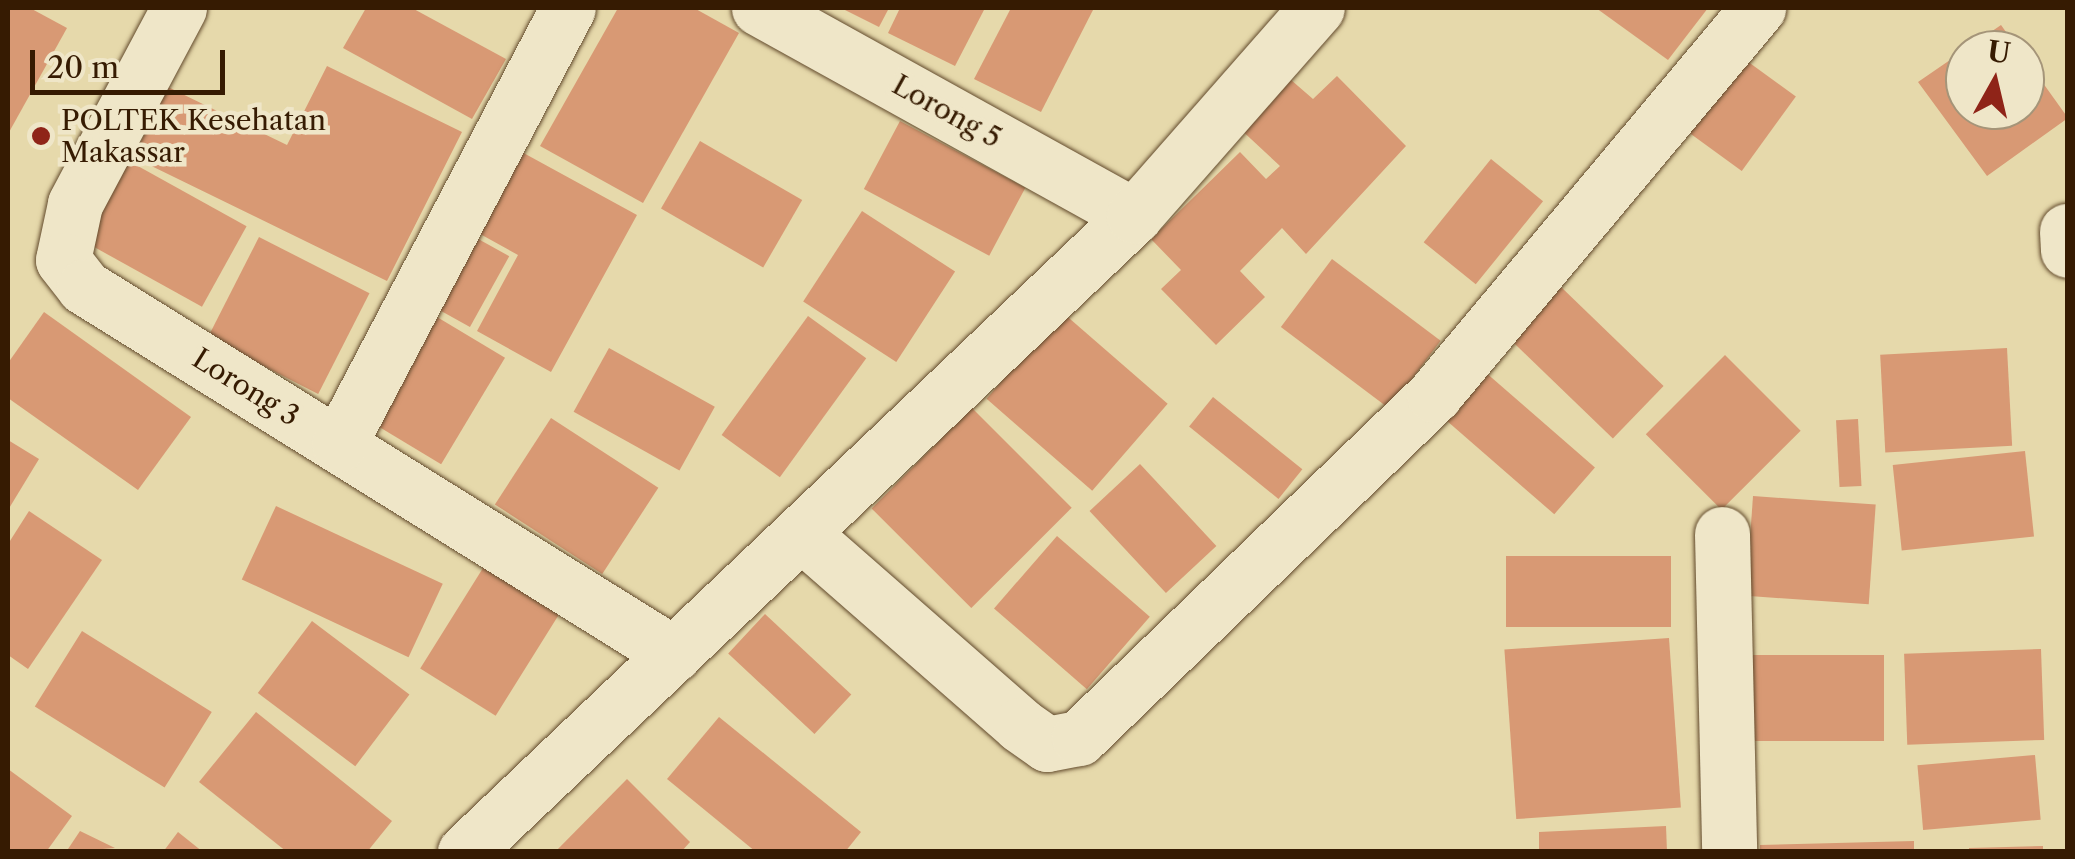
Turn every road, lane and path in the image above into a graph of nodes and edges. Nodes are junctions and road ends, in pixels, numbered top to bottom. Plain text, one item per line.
1 (178, 8) edge
2 (568, 8) edge
3 (759, 8) edge
4 (1318, 8) edge
5 (1758, 8) edge
6 (1134, 216) junction
7 (2067, 231) edge
8 (2068, 250) edge
9 (339, 444) junction
10 (801, 533) junction
11 (1722, 534) dead end
12 (674, 654) junction
13 (466, 852) edge
14 (1729, 852) edge

1 - 9 street, Lorong 3
2 - 9 street
3 - 6 street, Lorong 5
4 - 6 street
5 - 10 street
6 - 10 street
7 - 8 street
9 - 12 street, Lorong 3
10 - 12 street
11 - 14 street
12 - 13 street

